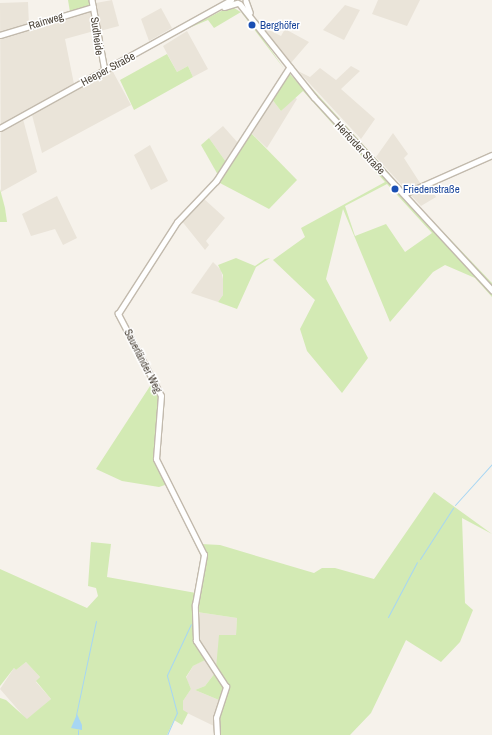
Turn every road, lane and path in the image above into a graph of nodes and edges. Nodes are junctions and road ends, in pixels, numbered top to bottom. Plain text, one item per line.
1 (92, 0) edge
2 (231, 0) edge
3 (246, 1) edge
4 (238, 2) edge
5 (93, 7) junction
6 (217, 10) junction
7 (252, 18) junction
8 (0, 35) edge
9 (288, 68) junction
10 (105, 71) junction
11 (0, 128) edge
12 (492, 155) edge
13 (404, 194) junction
14 (492, 290) edge
15 (218, 735) edge

1 - 5 street, Sudheide
2 - 6 street, Heeper Straße
3 - 4 street, Heeper Straße
3 - 7 street, Herforder Straße
4 - 6 street, Heeper Straße
4 - 7 street, Herforder Straße
5 - 8 street, Rainweg
5 - 10 street, Sudheide
6 - 10 street, Heeper Straße
7 - 9 street, Herforder Straße
9 - 13 street, Herforder Straße
9 - 15 street, Sauerländer Weg
10 - 11 street, Heeper Straße
12 - 13 street
13 - 14 street, Herforder Straße

